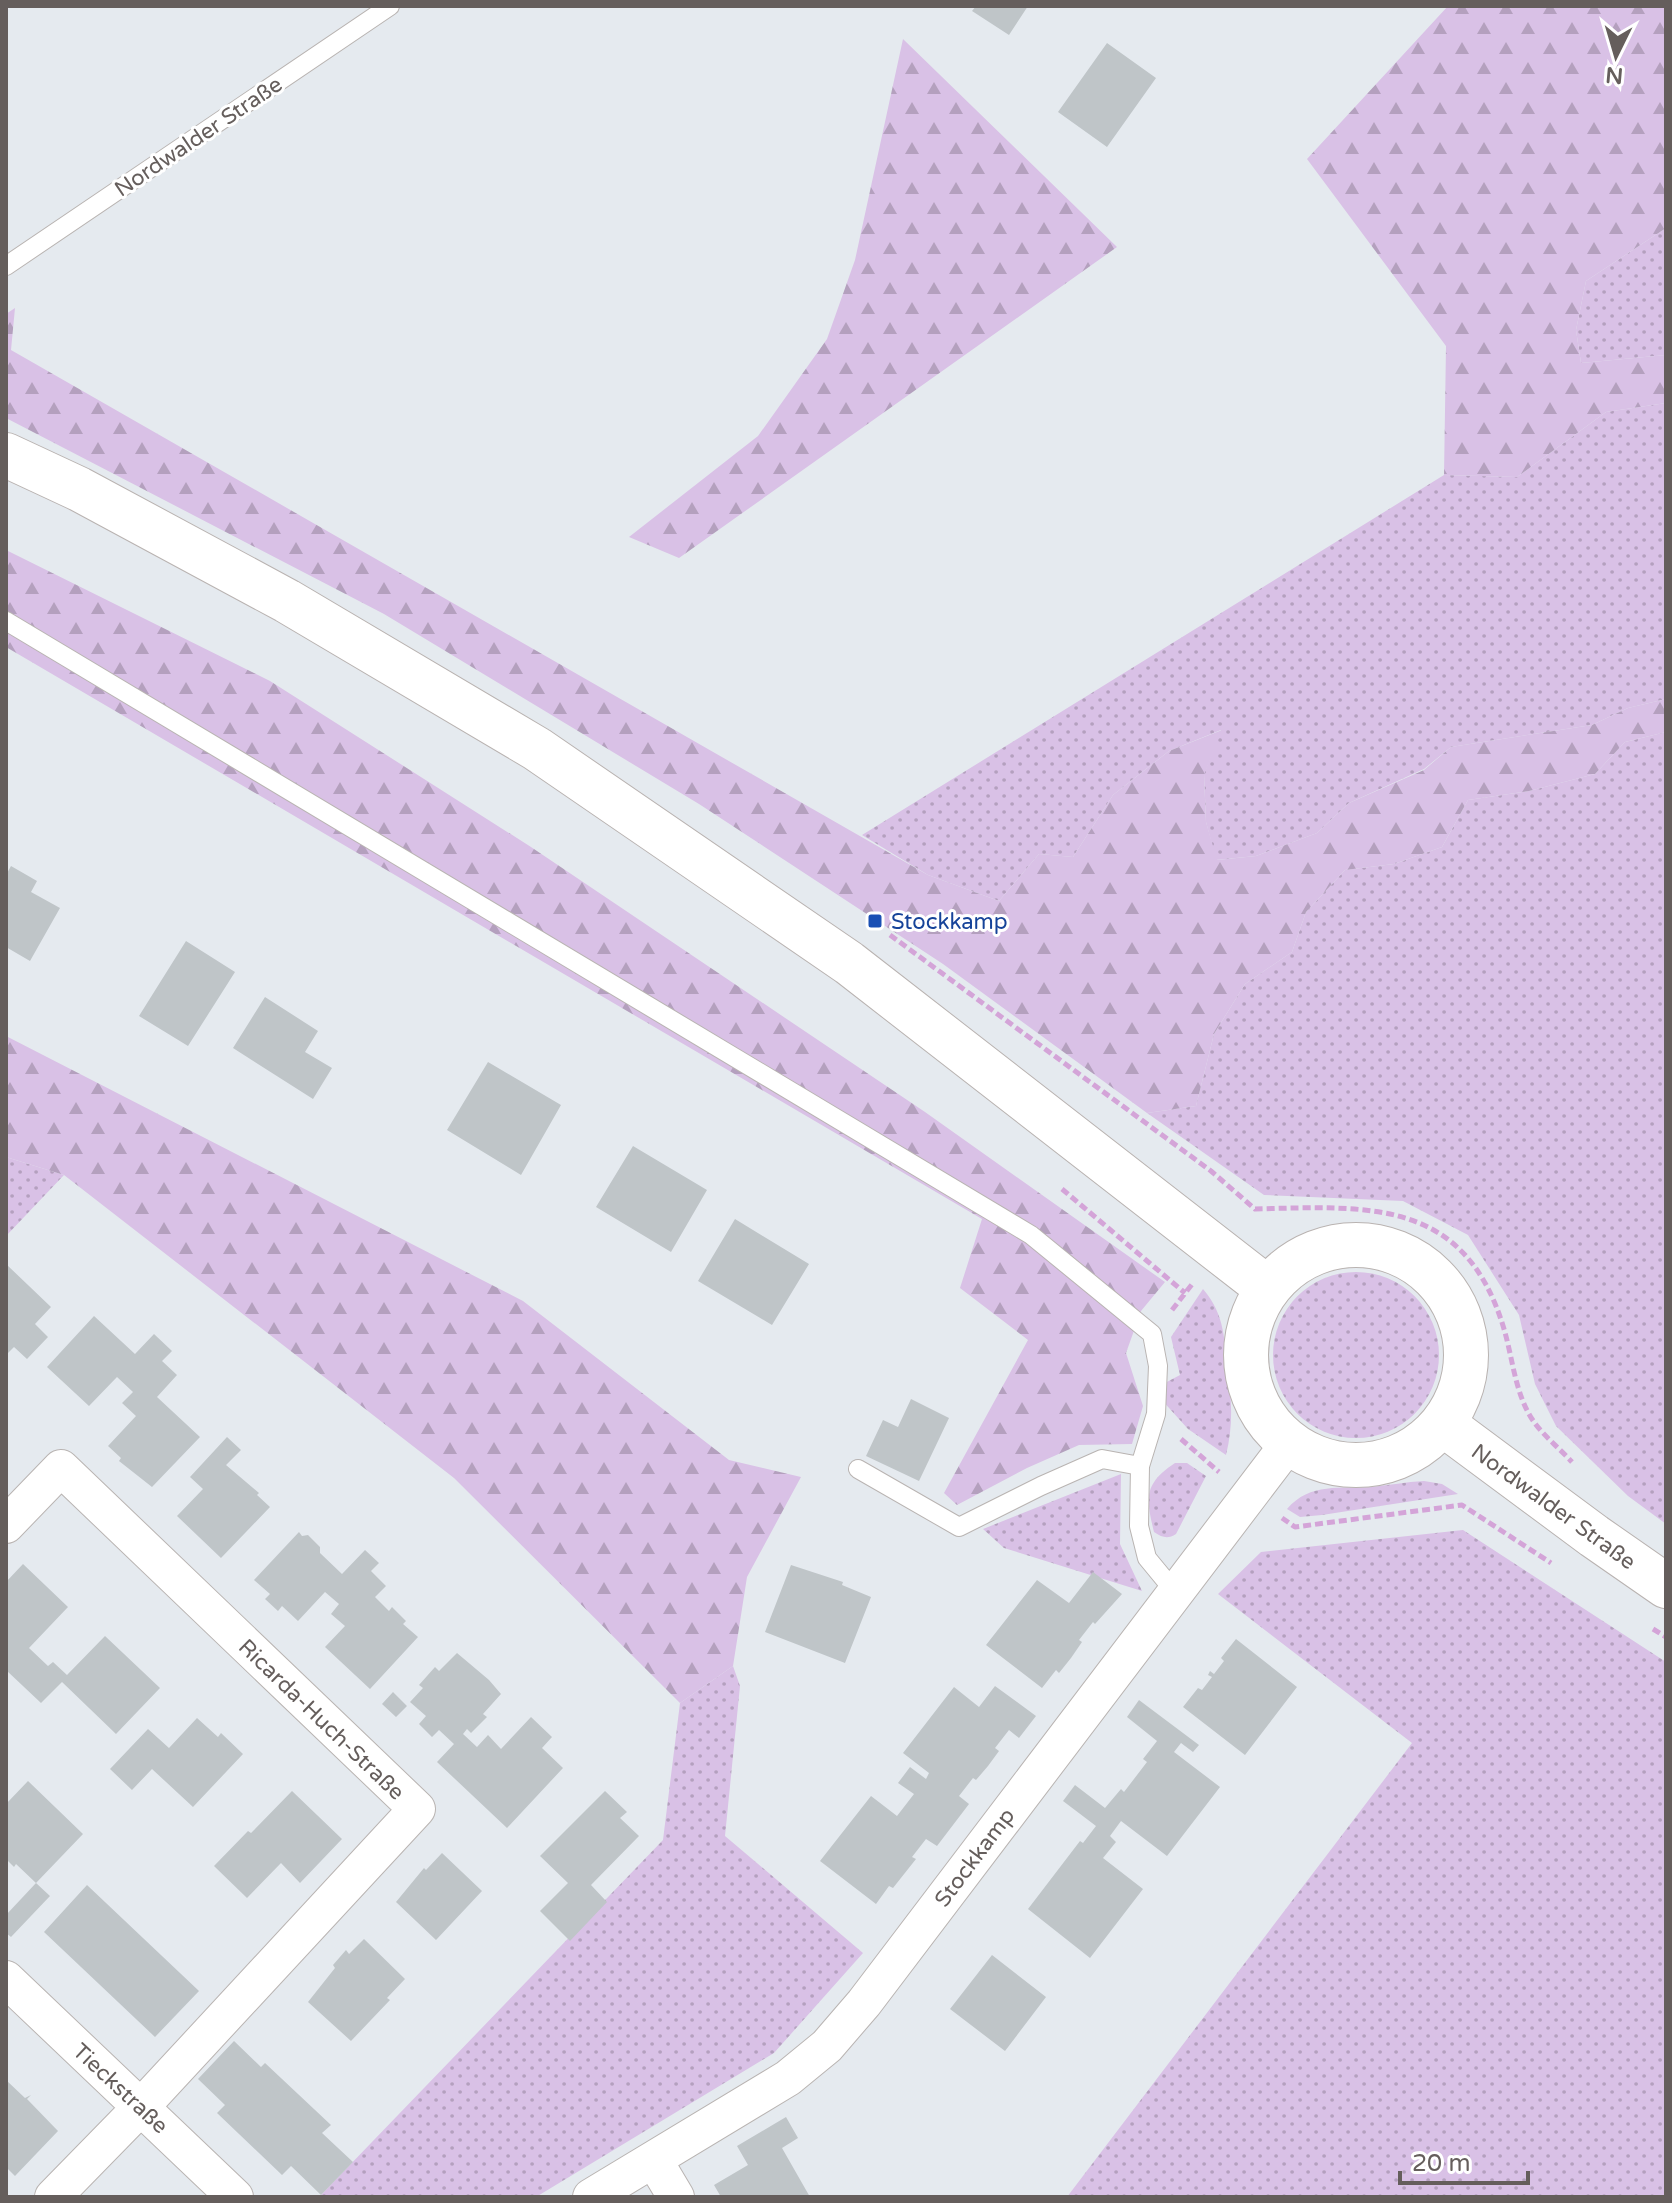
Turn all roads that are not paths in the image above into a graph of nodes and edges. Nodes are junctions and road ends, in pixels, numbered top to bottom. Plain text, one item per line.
1 (390, 6) edge
2 (6, 266) edge
3 (6, 455) edge
4 (6, 621) edge
5 (1267, 1288) junction
6 (1443, 1424) junction
7 (1289, 1443) junction
8 (1140, 1466) junction
9 (858, 1469) dead end
10 (6, 1525) edge
11 (1666, 1586) edge
12 (1175, 1592) junction
13 (6, 1979) edge
14 (140, 2108) junction
15 (654, 2160) junction
16 (53, 2197) edge
17 (235, 2197) edge
18 (591, 2197) edge
19 (676, 2197) edge

1 - 2 lane, Nordwalder Straße
3 - 5 main road
4 - 8 lane
5 - 6 main road
5 - 7 main road
6 - 7 main road
6 - 11 main road, Nordwalder Straße
7 - 12 street, Stockkamp
8 - 9 lane
8 - 12 lane
10 - 14 street, Ricarda-Huch-Straße
12 - 15 street, Stockkamp
13 - 14 street, Tieckstraße
14 - 16 street
14 - 17 street, Tieckstraße
15 - 18 street, Stockkamp
15 - 19 street

